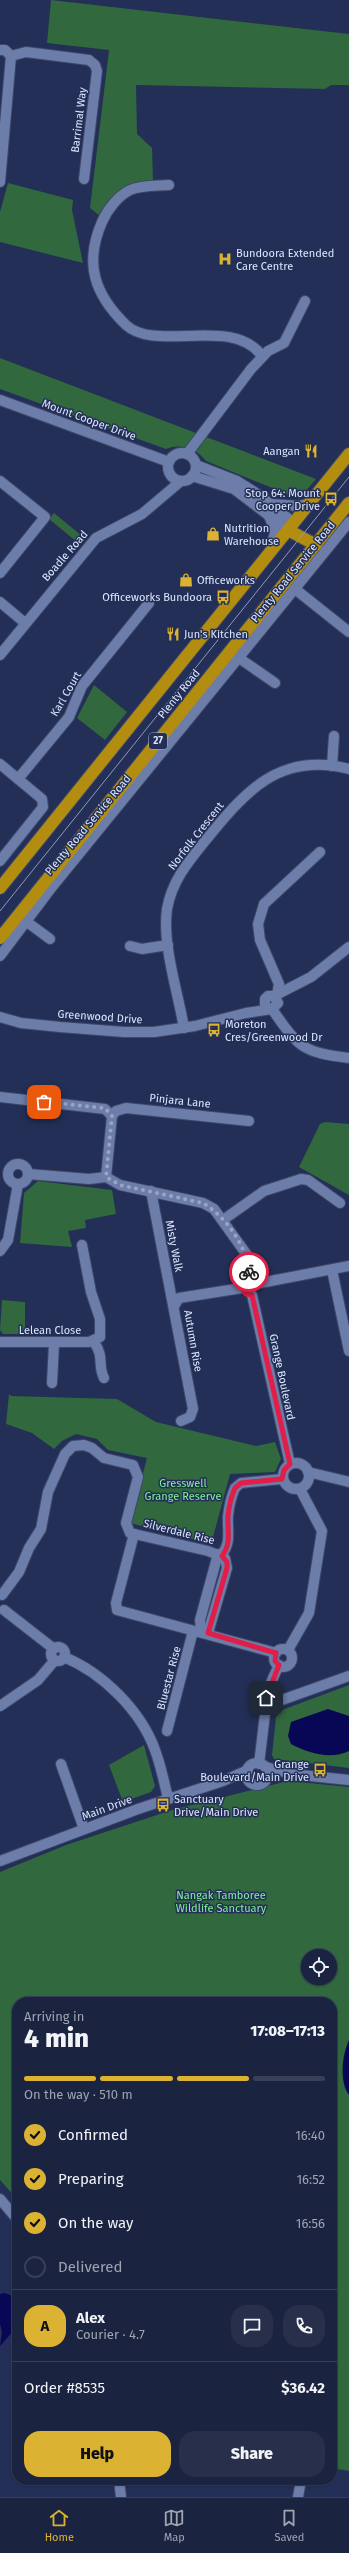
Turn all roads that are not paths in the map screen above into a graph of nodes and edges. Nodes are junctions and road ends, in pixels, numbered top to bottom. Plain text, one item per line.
1 (0, 50) edge
2 (11, 56) junction
3 (84, 179) dead end
4 (0, 182) edge
5 (169, 185) dead end
6 (305, 302) dead end
7 (262, 356) junction
8 (0, 400) edge
9 (187, 454) junction
10 (349, 454) edge
11 (169, 462) junction
12 (196, 465) junction
13 (171, 475) junction
14 (192, 476) junction
15 (0, 481) edge
16 (181, 481) junction
17 (165, 494) junction
18 (310, 503) junction
19 (349, 503) edge
20 (268, 508) junction
21 (349, 522) edge
22 (291, 526) junction
23 (316, 545) junction
24 (270, 552) junction
25 (0, 573) edge
26 (295, 589) junction
27 (0, 602) edge
28 (149, 603) dead end
29 (25, 623) junction
30 (349, 632) edge
31 (0, 655) edge
32 (239, 658) junction
33 (275, 683) dead end
34 (191, 709) junction
35 (334, 736) dead end
36 (0, 764) edge
37 (332, 766) junction
38 (349, 769) edge
39 (18, 779) junction
40 (320, 852) dead end
41 (0, 862) edge
42 (0, 888) edge
43 (27, 922) junction
44 (0, 938) edge
45 (50, 940) dead end
46 (168, 945) junction
47 (130, 946) dead end
48 (349, 947) edge
49 (0, 956) edge
50 (272, 965) junction
51 (289, 993) junction
52 (273, 1003) junction
53 (0, 1017) edge
54 (184, 1028) junction
55 (349, 1058) edge
56 (0, 1097) edge
57 (112, 1116) junction
58 (249, 1120) dead end
59 (4, 1172) edge
60 (28, 1174) junction
61 (106, 1177) junction
62 (18, 1184) junction
63 (151, 1191) junction
64 (340, 1203) dead end
65 (223, 1220) junction
66 (82, 1245) dead end
67 (0, 1250) edge
68 (349, 1266) edge
69 (332, 1270) junction
70 (250, 1276) junction
71 (260, 1283) junction
72 (242, 1288) junction
73 (252, 1295) junction
74 (174, 1306) junction
75 (0, 1342) edge
76 (94, 1342) junction
77 (54, 1344) junction
78 (349, 1351) edge
79 (104, 1378) dead end
80 (52, 1384) dead end
81 (181, 1421) dead end
82 (290, 1464) junction
83 (308, 1472) junction
84 (282, 1479) junction
85 (349, 1482) edge
86 (300, 1489) junction
87 (134, 1534) junction
88 (220, 1555) junction
89 (1, 1594) edge
90 (2, 1611) edge
91 (193, 1631) junction
92 (206, 1633) junction
93 (288, 1650) junction
94 (276, 1653) junction
95 (60, 1659) junction
96 (279, 1665) junction
97 (349, 1676) edge
98 (0, 1706) edge
99 (265, 1706) junction
100 (167, 1731) dead end
101 (61, 1764) dead end
102 (263, 1766) junction
103 (248, 1770) junction
104 (291, 1774) junction
105 (268, 1778) junction
106 (349, 1780) edge
107 (223, 1781) junction
108 (250, 1782) junction
109 (168, 1798) junction
110 (84, 1828) junction
111 (0, 1861) edge
112 (0, 2199) edge
113 (12, 2214) edge
114 (120, 2485) edge
115 (300, 2485) edge
116 (121, 2497) edge
117 (298, 2497) edge

1 - 2 street
2 - 3 street, Barrimal Way
2 - 4 street
5 - 7 street
6 - 7 street
7 - 9 street
8 - 11 street, Mount Cooper Drive
9 - 11 street
9 - 12 street
10 - 18 highway, Plenty Road
11 - 13 street
12 - 14 street
12 - 20 street
13 - 16 street
13 - 17 street
14 - 16 street
14 - 20 street
15 - 25 street
16 - 17 street, Boadle Road
17 - 29 street, Boadle Road
18 - 20 street
18 - 22 highway, Plenty Road
19 - 23 highway, Plenty Road / 27
20 - 22 street
20 - 24 street
21 - 26 street, Plenty Road Service Road
22 - 23 highway
22 - 24 highway, Plenty Road
23 - 34 highway, Plenty Road / 27
24 - 42 highway, Plenty Road
26 - 30 street
26 - 32 street, Plenty Road Service Road
27 - 29 street
28 - 39 street, Karl Court
29 - 31 street, Boadle Road
32 - 33 street
32 - 34 street, Plenty Road Service Road
34 - 43 street, Plenty Road Service Road
34 - 44 highway, Plenty Road / 27
35 - 37 street
36 - 39 street
37 - 38 street, Norfolk Crescent
37 - 46 street, Norfolk Crescent
39 - 41 street
40 - 50 street
43 - 45 street
43 - 49 street, Plenty Road Service Road
46 - 47 street
46 - 54 street, Norfolk Crescent
48 - 51 street, Greenwood Drive
50 - 51 street
50 - 52 street
51 - 52 street, Greenwood Drive
52 - 54 street, Greenwood Drive
52 - 55 street
53 - 54 street, Greenwood Drive
56 - 57 street
57 - 58 street, Pinjara Lane
57 - 61 street
59 - 60 street
59 - 62 street
60 - 61 street
60 - 62 street
61 - 63 street
62 - 67 street
63 - 65 street
63 - 74 street, Misty Walk
64 - 65 street
65 - 70 street
66 - 76 street, Lelean Close
68 - 69 street
69 - 71 street
69 - 78 street
70 - 71 street
70 - 72 street
71 - 73 street
72 - 73 street
72 - 74 street, Autumn Rise
73 - 82 street, Grange Boulevard
74 - 81 street, Autumn Rise
75 - 77 street, Lelean Close
76 - 77 street, Lelean Close
76 - 79 street
77 - 80 street
82 - 83 street
82 - 84 street
83 - 85 street
83 - 86 street
84 - 86 street
84 - 88 street
86 - 93 street
87 - 88 street, Silverdale Rise
87 - 89 street
87 - 91 street
88 - 92 street, Silverdale Rise
89 - 90 street
90 - 95 street
91 - 92 street
91 - 100 street, Bluestar Rise
92 - 94 street
93 - 94 street
93 - 96 street
94 - 96 street
95 - 98 street
95 - 109 street
96 - 99 street
97 - 99 street
99 - 102 street
101 - 110 street
102 - 103 street
102 - 104 street
102 - 105 street
103 - 107 street, Main Drive
103 - 108 street
104 - 105 street
104 - 106 street
105 - 108 street
107 - 108 street, Main Drive
107 - 109 street, Main Drive
109 - 110 street, Main Drive
110 - 111 street, Main Drive
112 - 113 street
114 - 116 street
115 - 117 street

